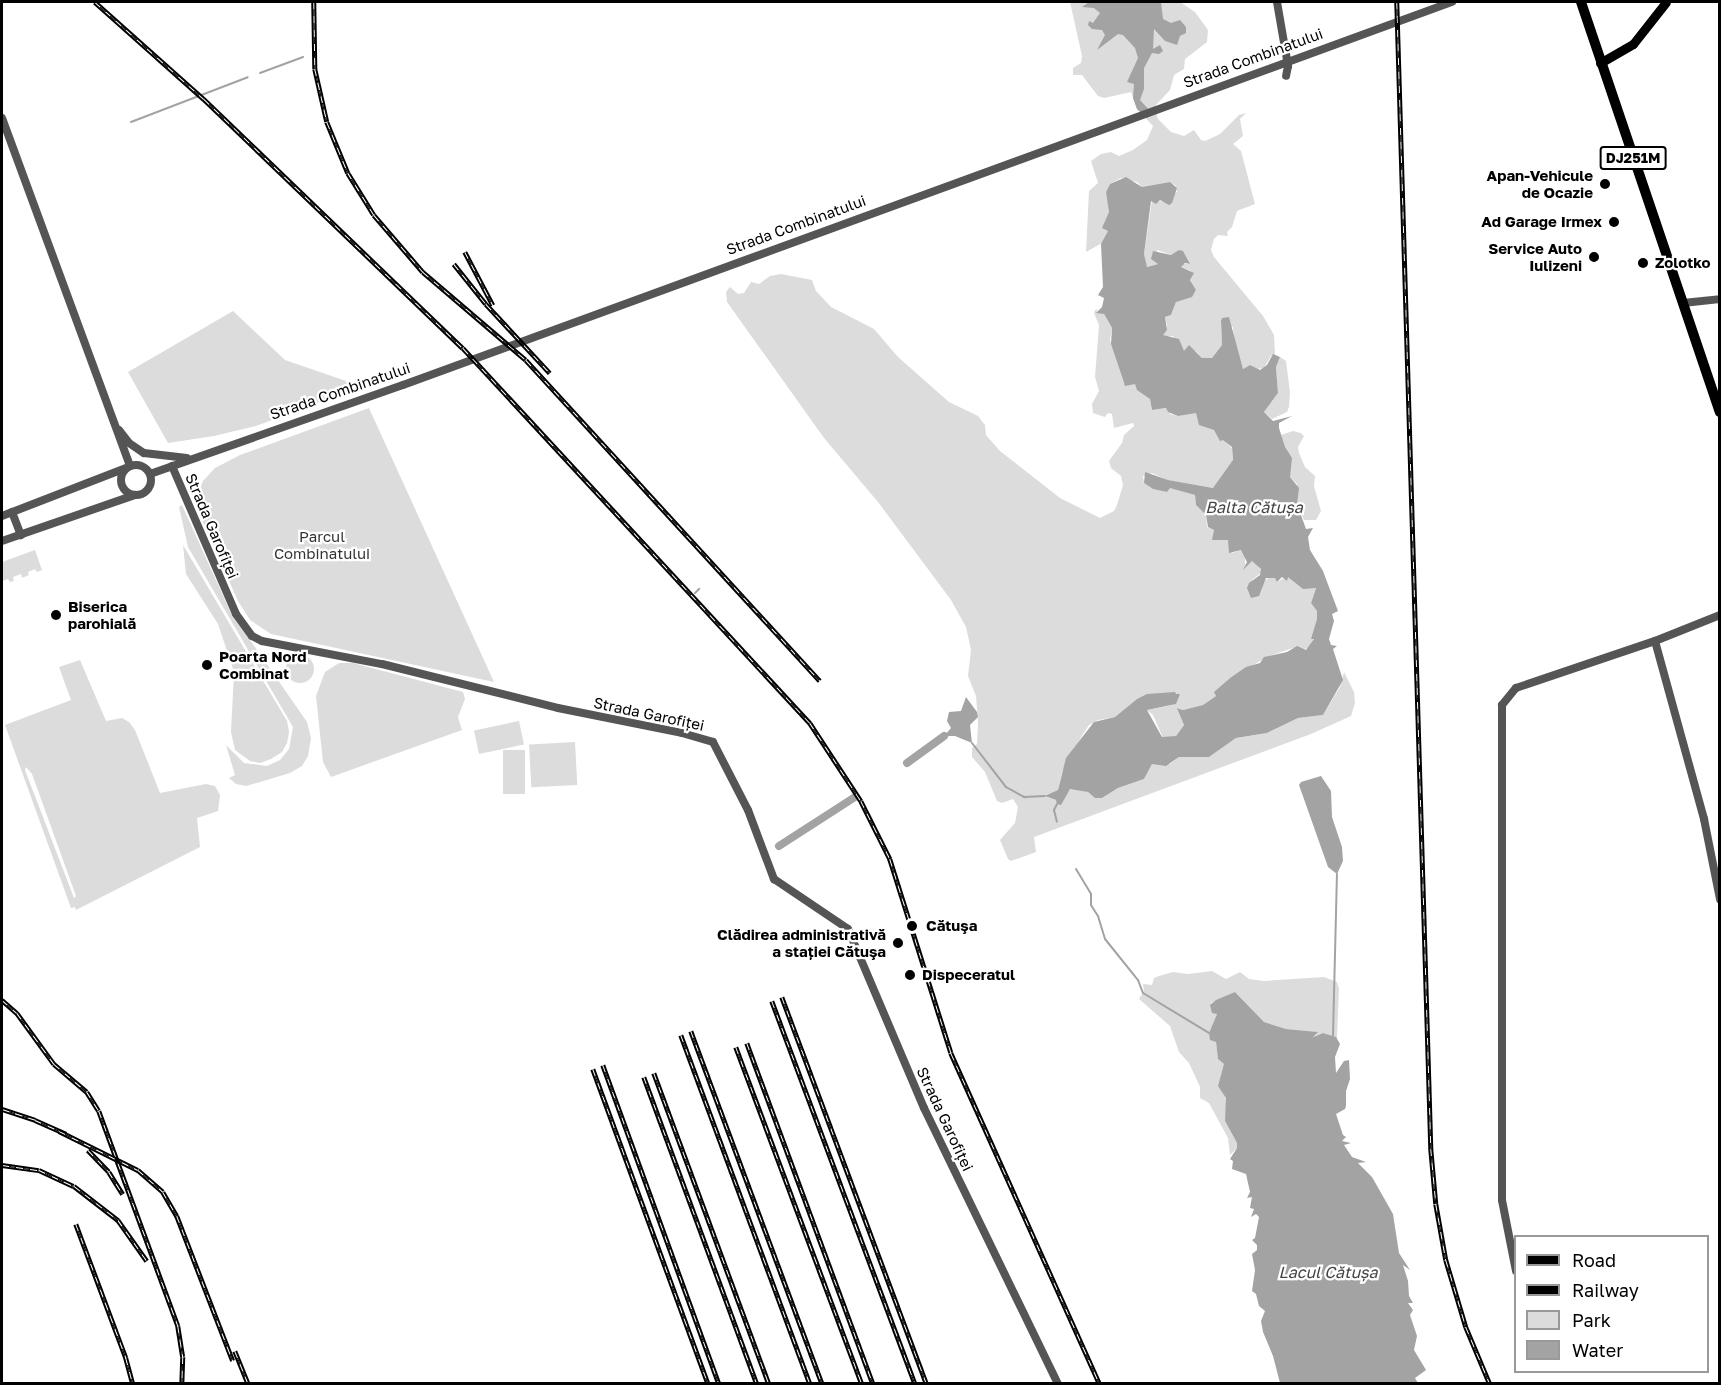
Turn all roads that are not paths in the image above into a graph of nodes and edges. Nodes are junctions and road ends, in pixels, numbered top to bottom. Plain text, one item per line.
1 (1278, 2) edge
2 (1452, 2) edge
3 (1581, 2) edge
4 (1666, 2) edge
5 (1600, 63) junction
6 (1286, 76) dead end
7 (2, 118) edge
8 (1719, 299) edge
9 (1683, 303) junction
10 (1719, 412) edge
11 (110, 414) junction
12 (192, 459) junction
13 (172, 466) junction
14 (128, 467) junction
15 (150, 474) junction
16 (135, 495) junction
17 (12, 512) junction
18 (2, 516) edge
19 (21, 535) junction
20 (2, 541) edge
21 (1719, 615) edge
22 (1655, 641) junction
23 (1719, 899) edge
24 (1514, 1265) edge
25 (1058, 1383) edge

1 - 6 street
2 - 12 street, Strada Combinatului
3 - 5 highway, DJ251M
4 - 5 main road
5 - 9 highway, DJ251M
7 - 11 street
8 - 9 street
9 - 10 highway, DJ251M
11 - 12 street
11 - 14 street
12 - 13 street, Strada Combinatului
13 - 15 street, Strada Combinatului
13 - 25 street, Strada Garofiței
14 - 15 street
14 - 16 street
14 - 17 street
15 - 16 street
16 - 19 street
17 - 18 street
17 - 19 street
19 - 20 street
21 - 22 street
22 - 23 street
22 - 24 street

